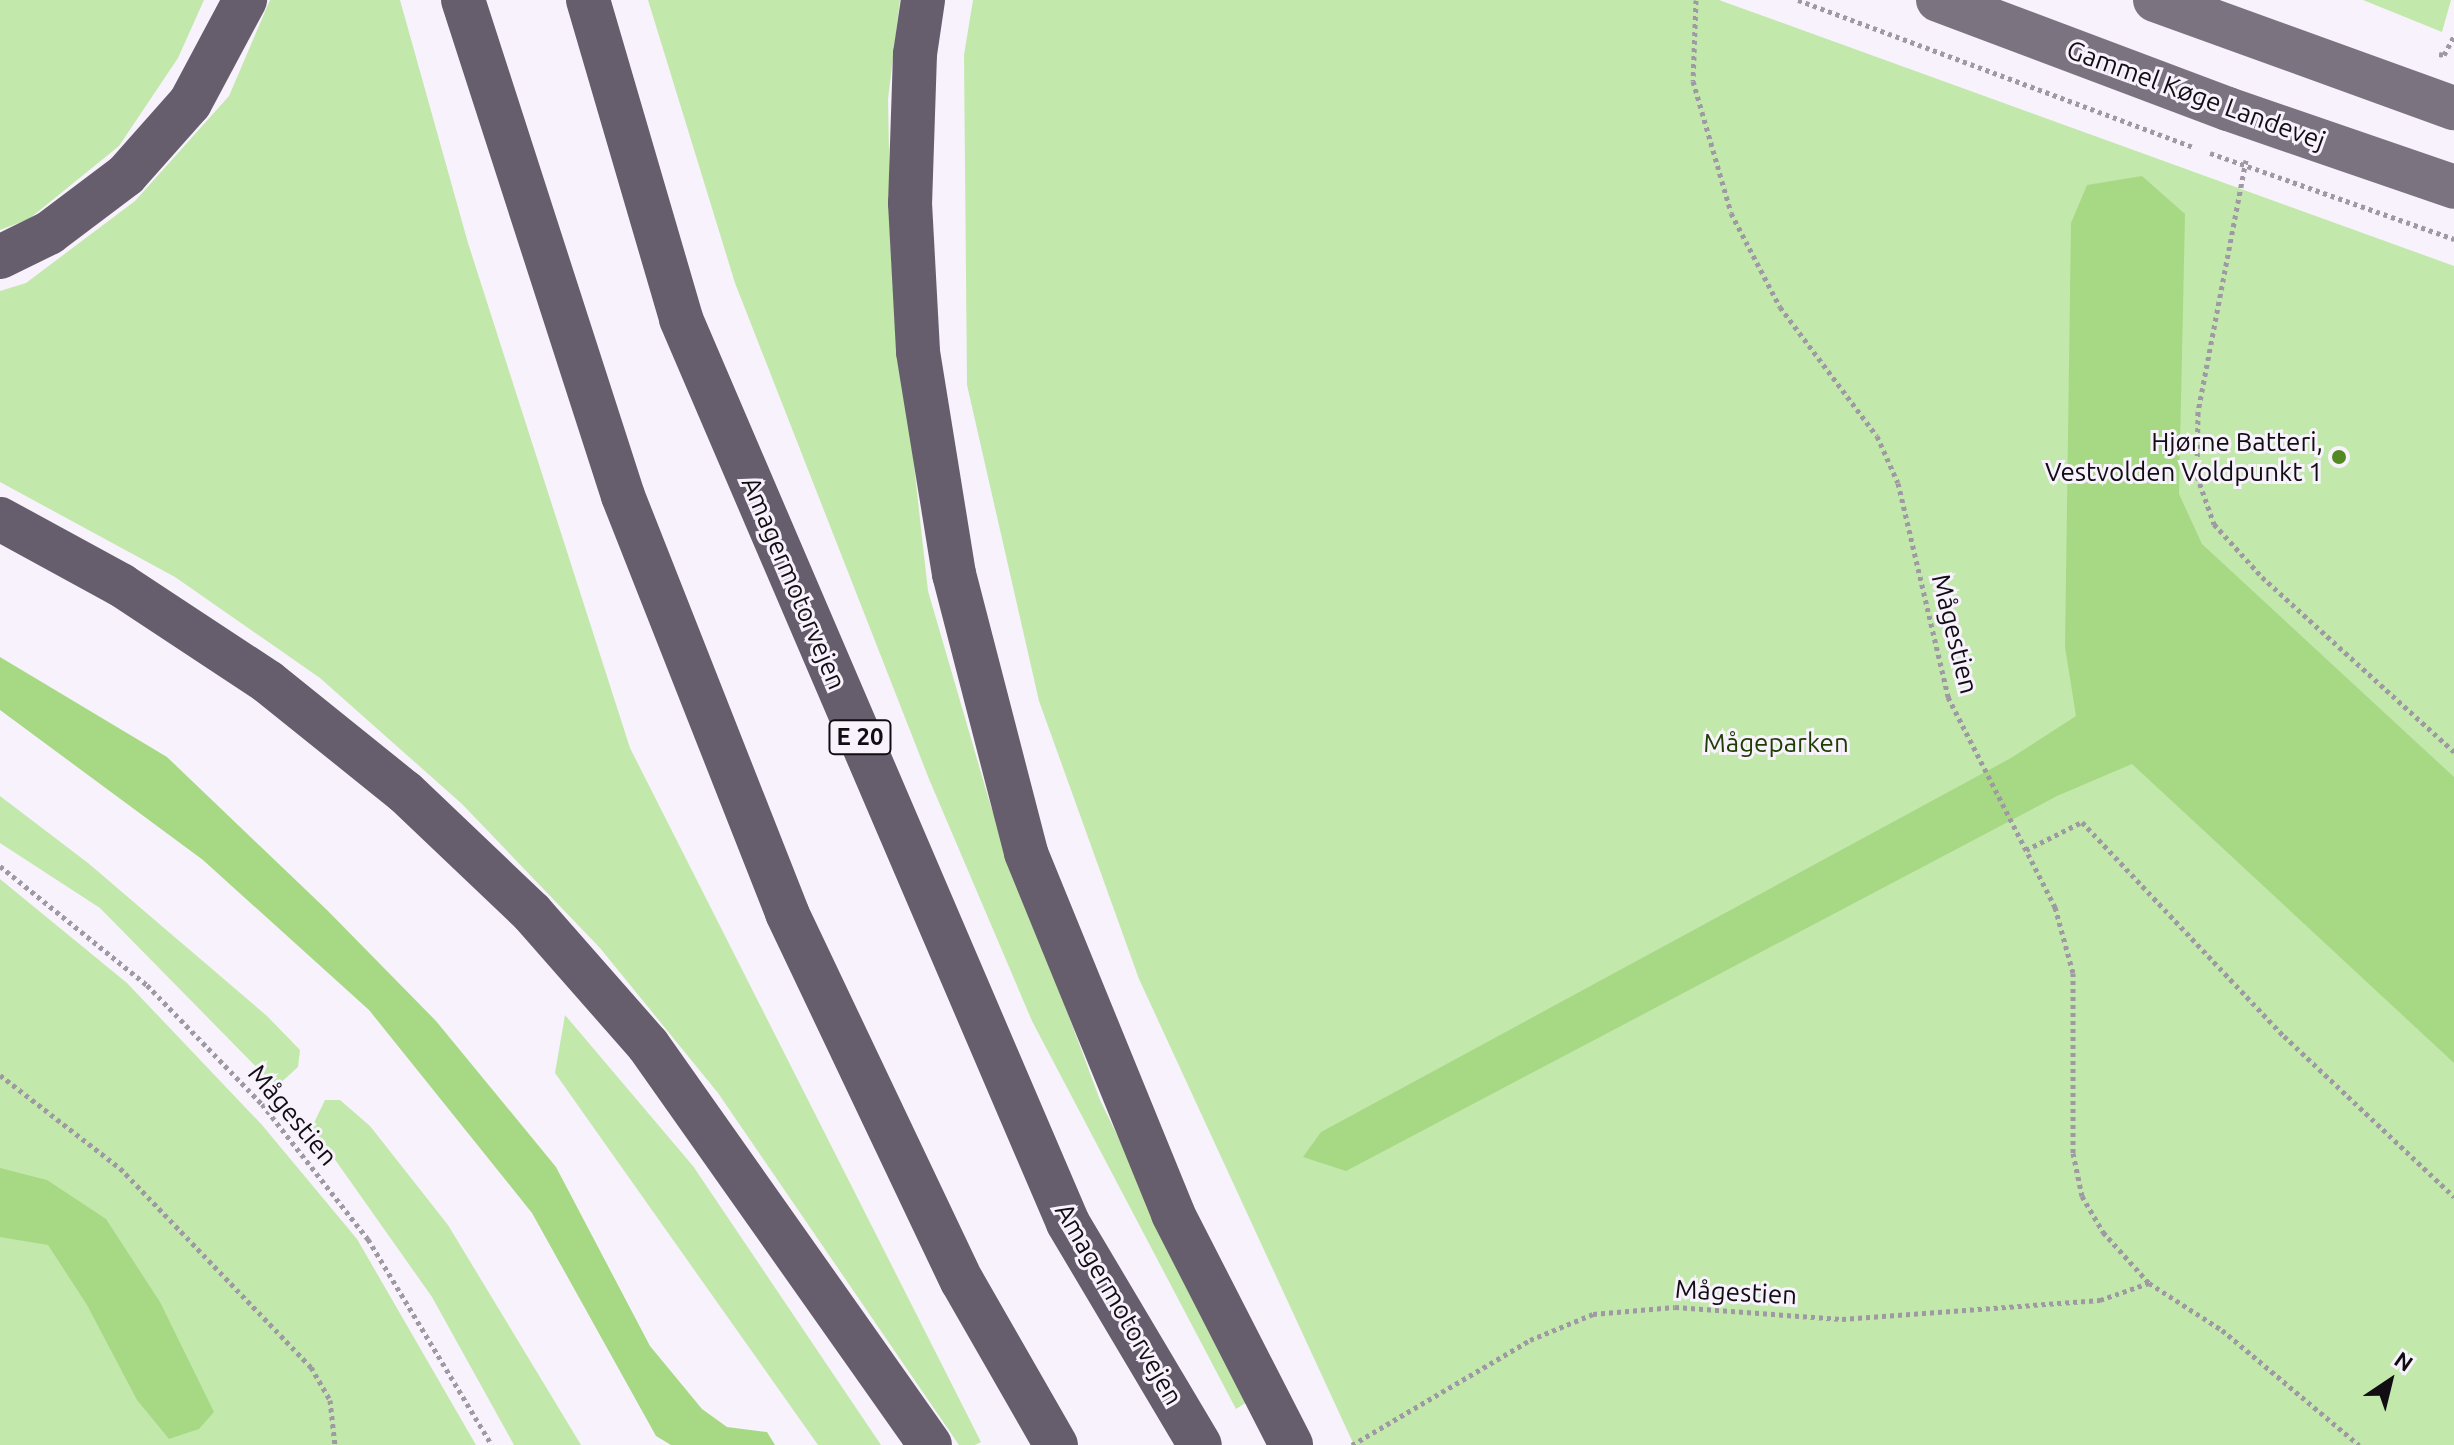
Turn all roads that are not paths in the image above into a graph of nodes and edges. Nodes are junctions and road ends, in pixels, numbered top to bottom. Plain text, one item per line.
1 (245, 0) edge
2 (463, 0) edge
3 (588, 0) edge
4 (923, 0) edge
5 (1938, 0) edge
6 (2155, 0) edge
7 (2454, 108) edge
8 (2454, 187) edge
9 (0, 257) edge
10 (0, 519) edge
11 (930, 1445) edge
12 (1056, 1445) edge
13 (1200, 1445) edge
14 (1291, 1445) edge

1 - 9 highway
2 - 12 highway
3 - 13 highway, Amagermotorvejen / E 20
4 - 14 highway
5 - 8 main road, Gammel Køge Landevej
6 - 7 main road
10 - 11 highway

